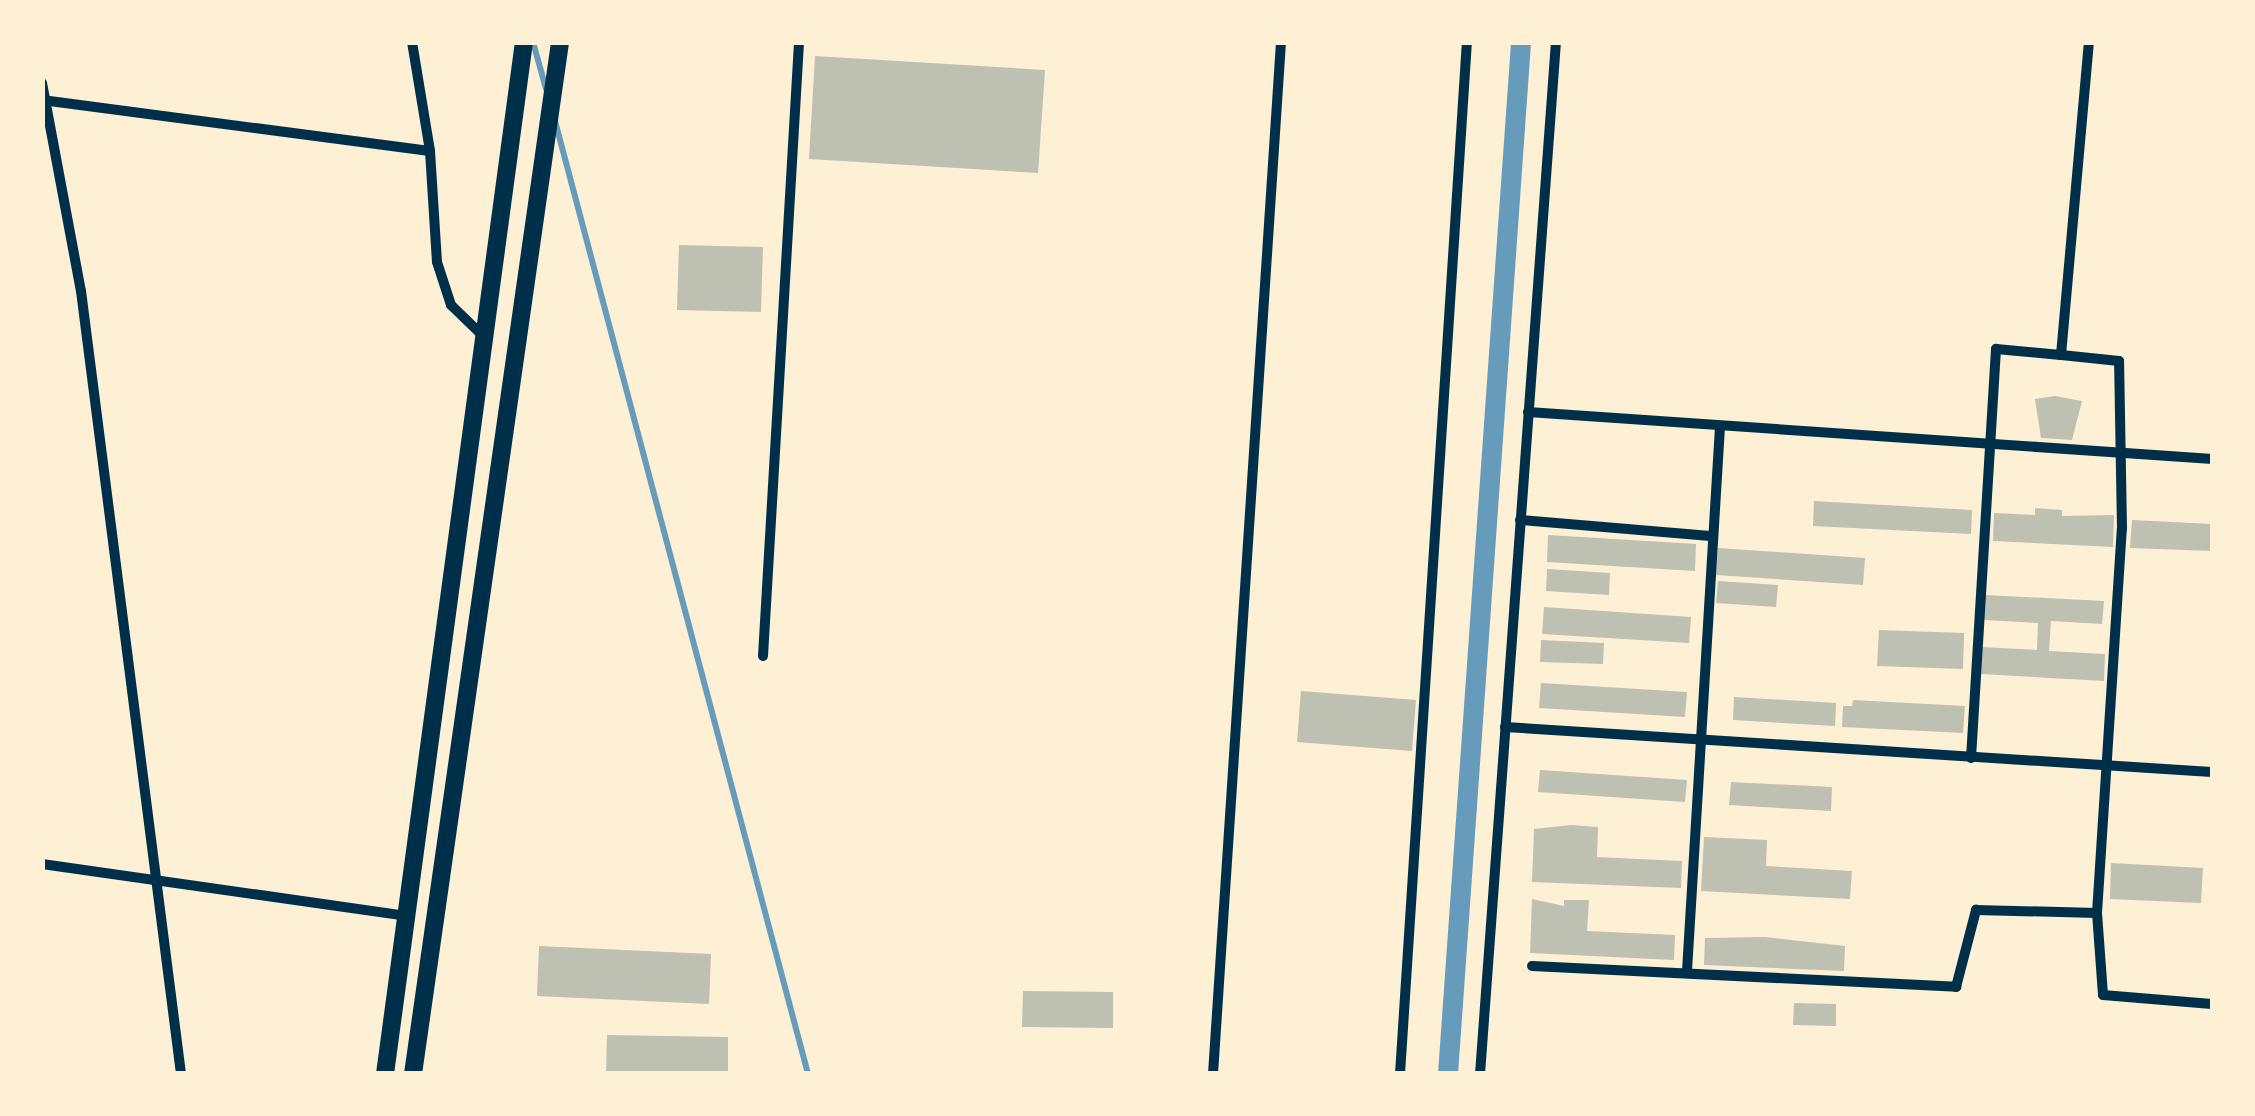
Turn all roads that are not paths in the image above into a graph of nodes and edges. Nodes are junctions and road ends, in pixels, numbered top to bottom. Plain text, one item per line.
1 (412, 42) edge
2 (524, 42) edge
3 (560, 42) edge
4 (799, 42) edge
5 (1281, 42) edge
6 (1467, 42) edge
7 (1556, 42) edge
8 (2089, 42) edge
9 (42, 83) edge
10 (43, 100) edge
11 (430, 151) junction
12 (485, 337) junction
13 (2061, 354) junction
14 (1528, 412) junction
15 (1720, 426) junction
16 (1987, 442) junction
17 (2118, 454) junction
18 (2212, 458) edge
19 (1520, 520) junction
20 (1710, 536) junction
21 (763, 656) dead end
22 (1505, 728) junction
23 (1700, 743) junction
24 (1972, 758) junction
25 (2108, 766) junction
26 (2212, 772) edge
27 (42, 864) edge
28 (153, 877) junction
29 (2097, 913) junction
30 (406, 916) junction
31 (1532, 966) dead end
32 (1687, 971) junction
33 (2212, 1004) edge
34 (181, 1074) edge
35 (384, 1074) edge
36 (413, 1074) edge
37 (1212, 1074) edge
38 (1400, 1074) edge
39 (1480, 1074) edge

1 - 11 street
2 - 12 main road
3 - 36 main road
4 - 21 street
5 - 37 street
6 - 38 street
7 - 14 street
8 - 13 street
9 - 10 street
10 - 11 street
10 - 28 street
11 - 12 street
12 - 30 main road
13 - 16 street
13 - 17 street
14 - 15 street
14 - 19 street
15 - 16 street
15 - 20 street
16 - 17 street
16 - 24 street
17 - 18 street
17 - 25 street
19 - 20 street
19 - 22 street
20 - 23 street
22 - 23 street
22 - 39 street
23 - 24 street
23 - 32 street
24 - 25 street
25 - 26 street
25 - 29 street
27 - 28 street
28 - 30 street
28 - 34 street
29 - 32 street
29 - 33 street
30 - 35 main road
31 - 32 street

